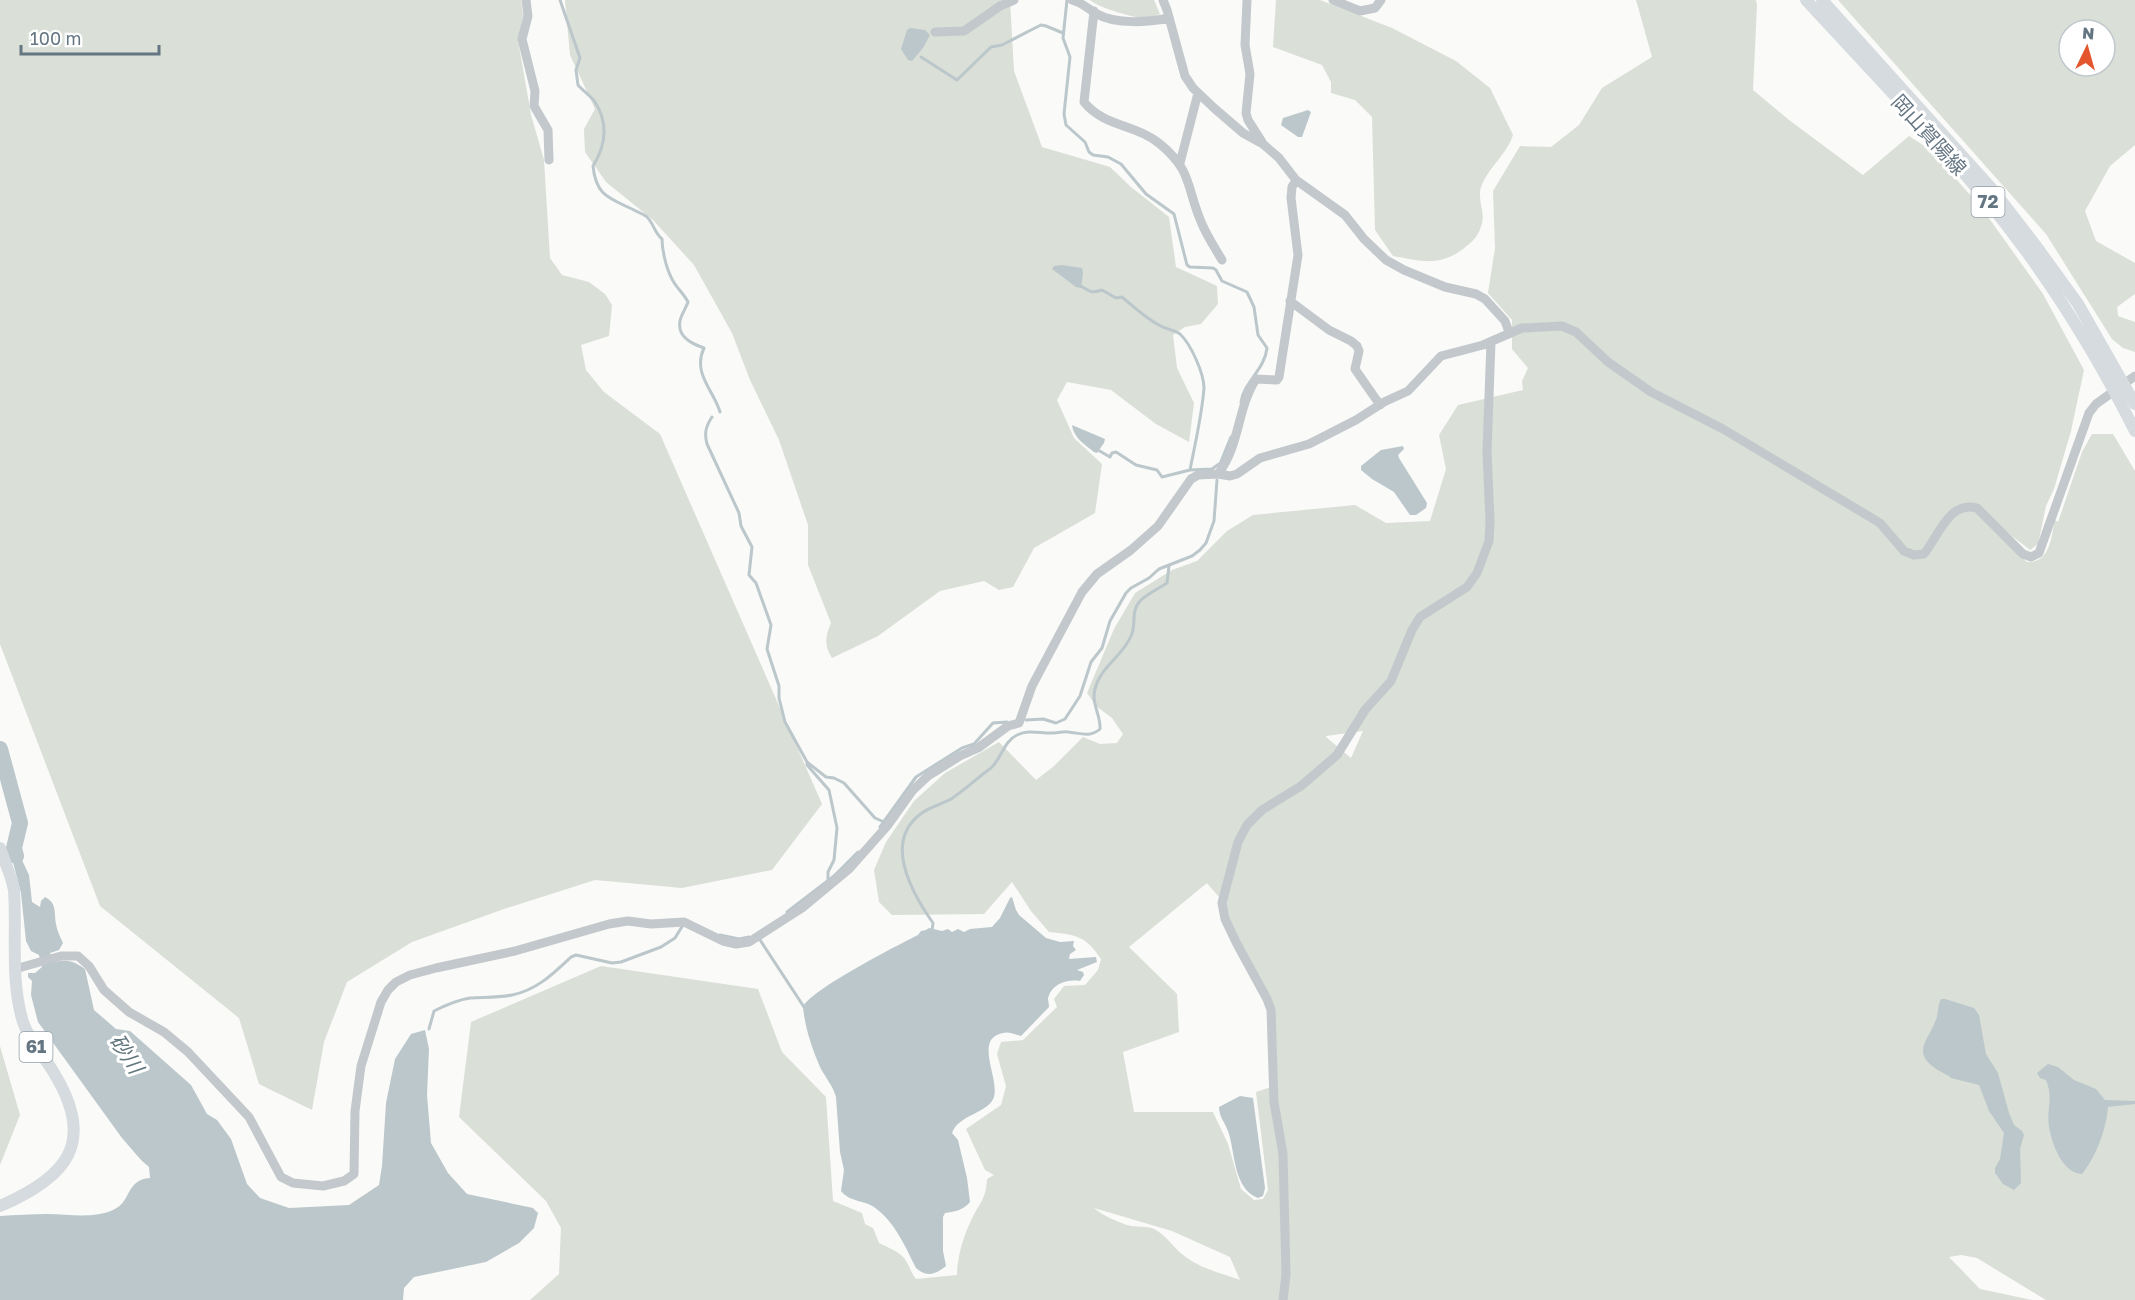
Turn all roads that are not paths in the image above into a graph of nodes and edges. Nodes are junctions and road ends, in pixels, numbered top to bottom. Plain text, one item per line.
1 (526, 0) edge
2 (1014, 0) edge
3 (1072, 0) edge
4 (1163, 0) edge
5 (1172, 0) edge
6 (1247, 0) edge
7 (1333, 0) edge
8 (1381, 0) edge
9 (1806, 0) edge
10 (1822, 0) edge
11 (1094, 11) junction
12 (1168, 14) junction
13 (935, 32) dead end
14 (1198, 93) junction
15 (1263, 144) junction
16 (549, 160) dead end
17 (1180, 163) junction
18 (1296, 180) junction
19 (1222, 260) dead end
20 (1290, 301) junction
21 (1509, 332) junction
22 (1491, 342) junction
23 (2130, 380) edge
24 (2113, 391) junction
25 (2135, 404) edge
26 (1380, 405) junction
27 (2135, 431) edge
28 (1218, 474) junction
29 (0, 848) edge
30 (15, 969) junction
31 (0, 1206) edge
32 (1283, 1300) edge

1 - 16 street
2 - 13 street
3 - 11 street
4 - 12 street
5 - 12 street
6 - 15 street
7 - 8 street
9 - 24 main road, 岡山賀陽線 / 72
10 - 23 main road, 岡山賀陽線 / 72
11 - 12 street
11 - 17 street
12 - 14 street
14 - 15 street
14 - 17 street
15 - 18 street
17 - 19 street
18 - 20 street
18 - 21 street
20 - 26 street
20 - 28 street
21 - 22 street
21 - 24 street
22 - 26 street
22 - 32 street
23 - 24 street
23 - 25 main road, 岡山賀陽線 / 72
24 - 27 main road, 岡山賀陽線 / 72
26 - 28 street
28 - 30 street
29 - 30 main road, 61
30 - 31 main road, 61

